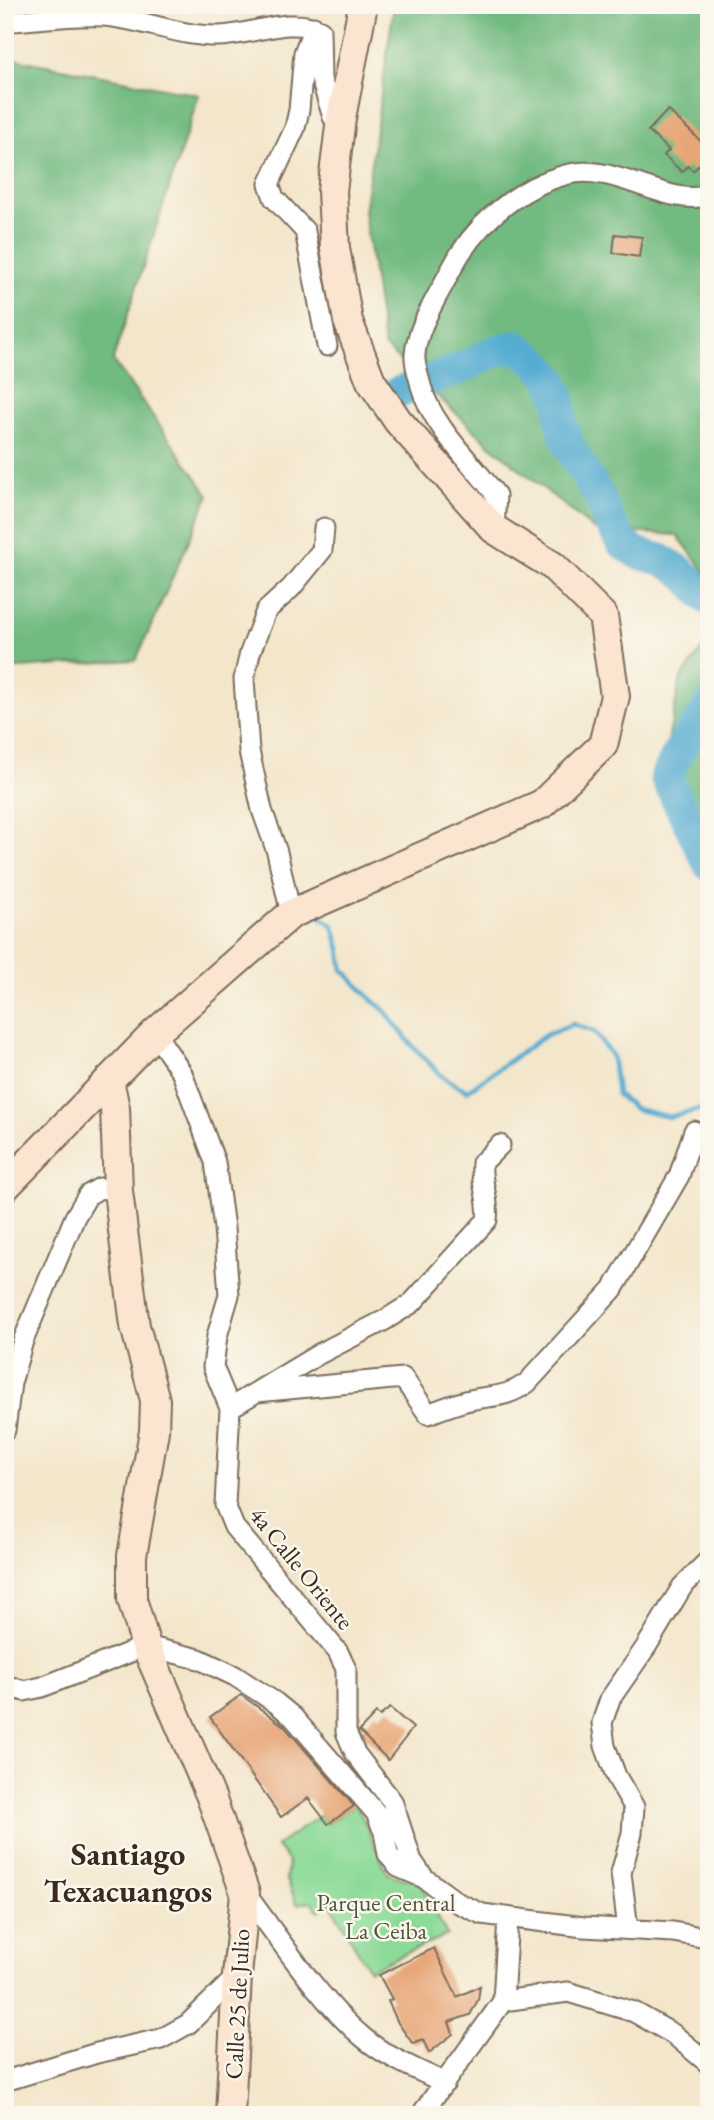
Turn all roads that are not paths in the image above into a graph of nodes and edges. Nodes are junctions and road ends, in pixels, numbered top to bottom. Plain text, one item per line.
1 (363, 5) edge
2 (5, 18) edge
3 (314, 27) junction
4 (341, 118) junction
5 (709, 195) edge
6 (327, 346) dead end
7 (324, 528) dead end
8 (494, 529) junction
9 (291, 914) junction
10 (155, 1033) junction
11 (109, 1080) junction
12 (694, 1131) dead end
13 (500, 1145) dead end
14 (5, 1187) edge
15 (118, 1191) junction
16 (257, 1392) junction
17 (230, 1408) junction
18 (5, 1430) edge
19 (709, 1560) edge
20 (146, 1646) junction
21 (6, 1680) edge
22 (424, 1878) junction
23 (245, 1893) junction
24 (508, 1918) junction
25 (628, 1929) junction
26 (709, 1934) edge
27 (237, 1976) junction
28 (503, 2001) junction
29 (709, 2064) edge
30 (5, 2081) edge
31 (445, 2083) junction
32 (428, 2112) edge
33 (230, 2115) edge

1 - 4 street
2 - 3 street
3 - 4 street
3 - 6 street
4 - 8 street
5 - 8 street
7 - 9 street
8 - 9 street
9 - 10 street
10 - 11 street
10 - 17 street, 4a Calle Oriente
11 - 14 street
11 - 15 street
12 - 16 street
13 - 16 street
15 - 18 street
15 - 20 street
16 - 17 street
17 - 22 street, 4a Calle Oriente
19 - 25 street
20 - 21 street
20 - 22 street
20 - 23 street
22 - 24 street
23 - 27 street, Calle 25 de Julio
23 - 31 street
24 - 25 street
24 - 28 street
25 - 26 street
27 - 30 street
27 - 33 street, Calle 25 de Julio
28 - 29 street
28 - 31 street
31 - 32 street

